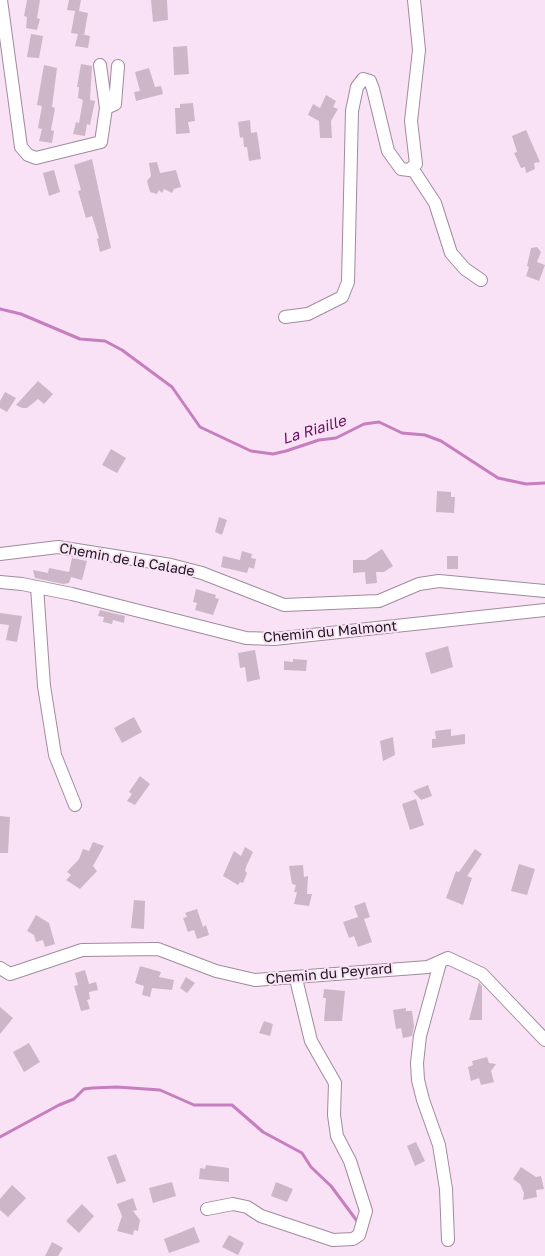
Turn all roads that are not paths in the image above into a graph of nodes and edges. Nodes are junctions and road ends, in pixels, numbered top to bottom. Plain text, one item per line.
1 (1, 0) edge
2 (414, 0) edge
3 (100, 65) dead end
4 (118, 66) dead end
5 (106, 108) junction
6 (412, 168) junction
7 (481, 280) dead end
8 (285, 317) dead end
9 (0, 554) edge
10 (0, 582) edge
11 (37, 587) junction
12 (545, 591) edge
13 (545, 610) edge
14 (75, 805) dead end
15 (440, 963) junction
16 (0, 968) edge
17 (296, 979) junction
18 (545, 1040) edge
19 (207, 1209) dead end
20 (448, 1240) dead end

1 - 5 street
2 - 6 street
3 - 5 street
4 - 5 street
6 - 7 street
6 - 8 street
9 - 12 street, Chemin de la Calade
10 - 11 street, Chemin du Malmont
11 - 13 street, Chemin du Malmont
11 - 14 street
15 - 17 street, Chemin du Peyrard
15 - 18 street, Chemin du Peyrard
15 - 20 street
16 - 17 street, Chemin du Peyrard
17 - 19 street

